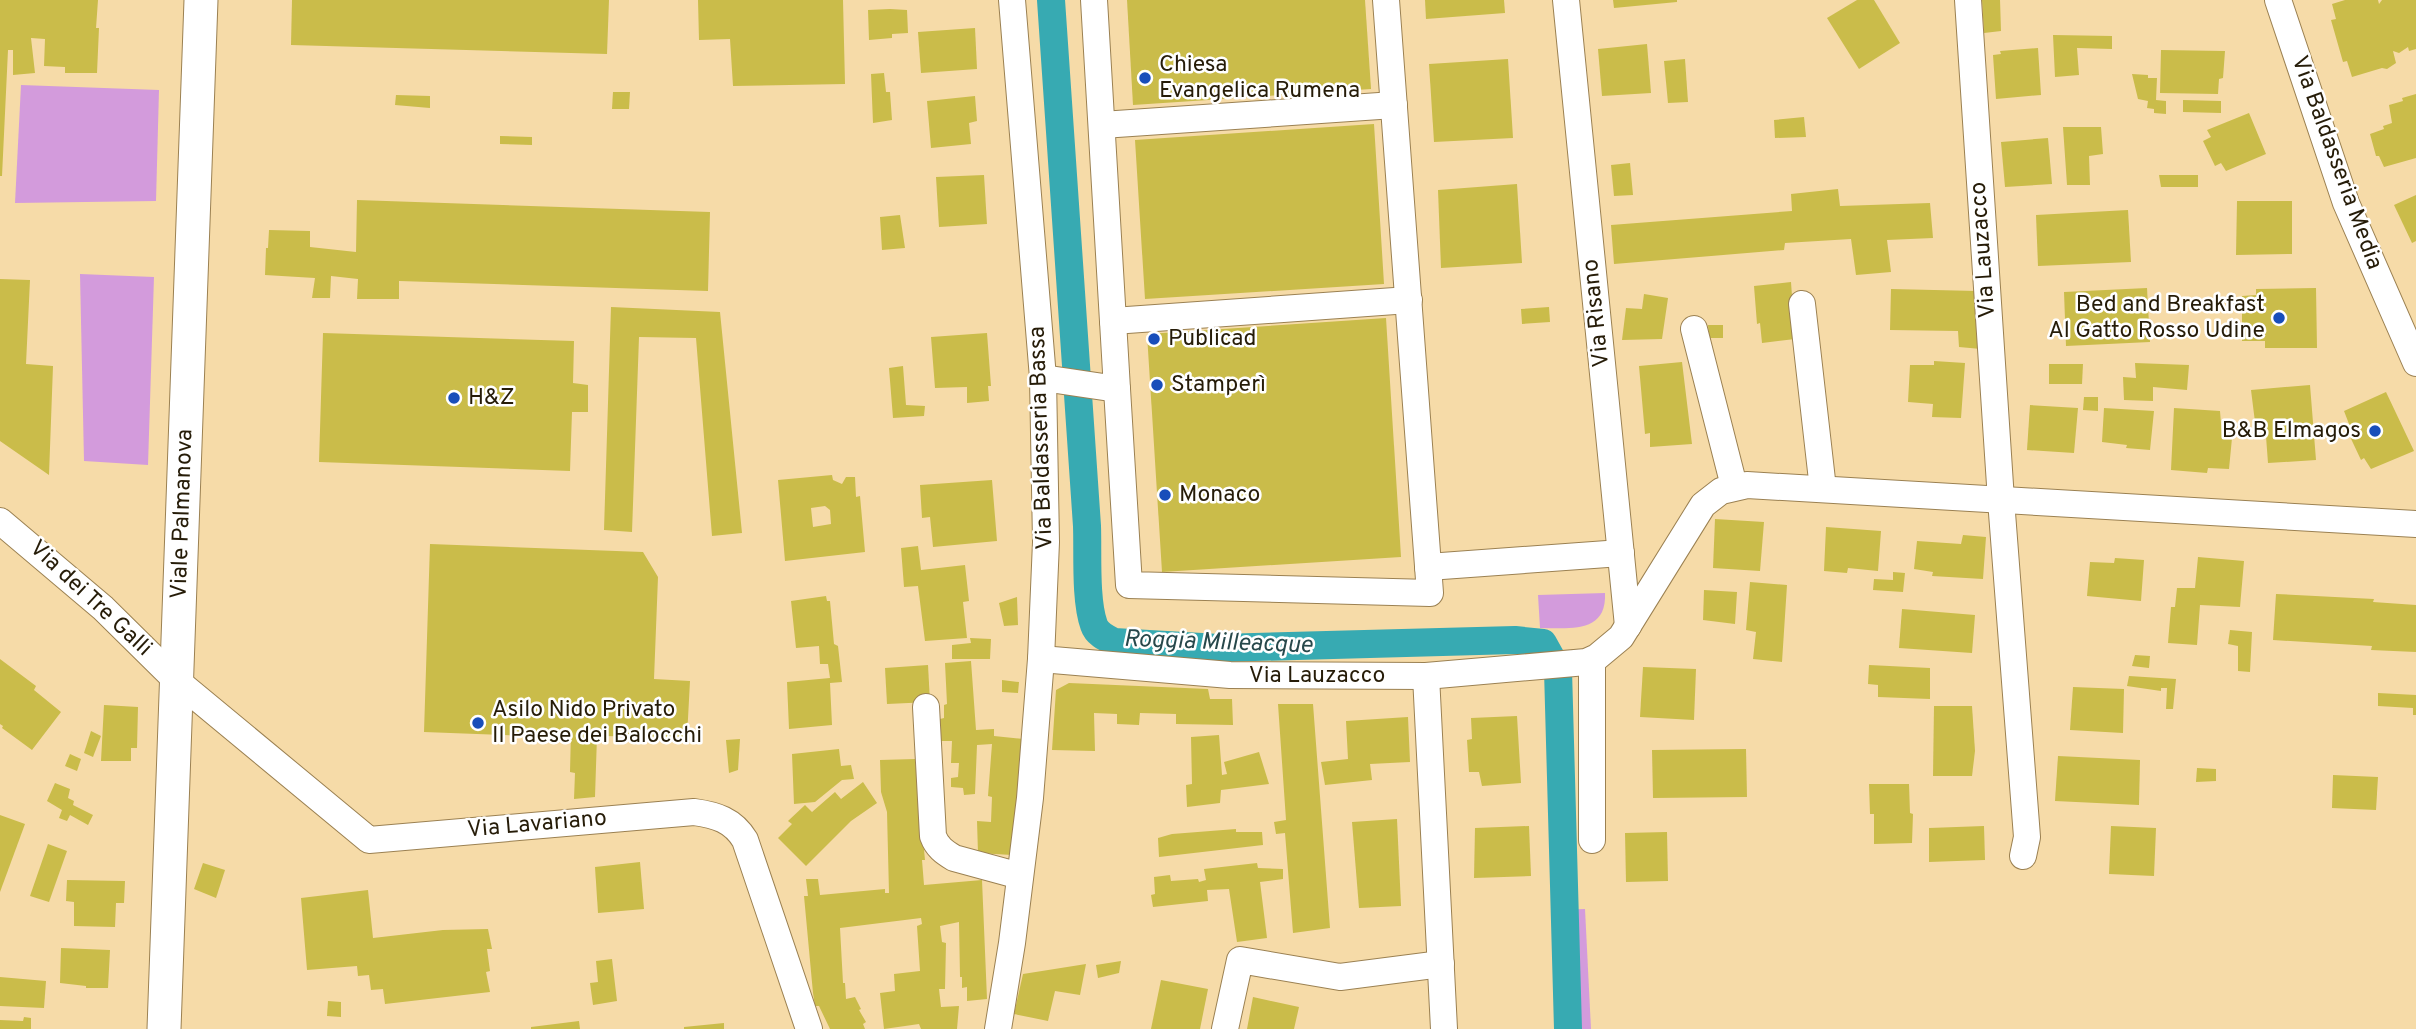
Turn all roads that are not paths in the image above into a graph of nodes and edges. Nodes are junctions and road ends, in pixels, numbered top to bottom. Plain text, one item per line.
1 (201, 0) edge
2 (1012, 0) edge
3 (1094, 0) edge
4 (1387, 0) edge
5 (1566, 0) edge
6 (1968, 0) edge
7 (2278, 0) edge
8 (1394, 104) junction
9 (1102, 125) junction
10 (1409, 300) junction
11 (1802, 304) dead end
12 (1113, 321) junction
13 (1694, 330) dead end
14 (2416, 363) edge
15 (1050, 379) junction
16 (1117, 389) junction
17 (1734, 486) junction
18 (1823, 489) junction
19 (2001, 500) junction
20 (0, 521) edge
21 (2416, 524) edge
22 (1621, 553) junction
23 (1428, 567) junction
24 (1628, 626) junction
25 (1041, 659) junction
26 (1582, 662) junction
27 (1426, 676) junction
28 (177, 681) junction
29 (926, 707) dead end
30 (1592, 841) dead end
31 (2023, 856) dead end
32 (1020, 876) junction
33 (1441, 964) junction
34 (164, 1029) edge
35 (809, 1029) edge
36 (998, 1029) edge
37 (1225, 1029) edge
38 (1444, 1029) edge

1 - 28 main road, Viale Palmanova
2 - 15 street, Via Baldasseria Bassa
3 - 9 street
4 - 8 street
5 - 22 street, Via Risano
6 - 19 street, Via Lauzacco
7 - 14 street, Via Baldasseria Media
8 - 9 street
8 - 10 street
9 - 12 street
10 - 12 street
10 - 23 street
11 - 18 street
12 - 16 street
13 - 17 street
15 - 16 street
15 - 25 street, Via Baldasseria Bassa
16 - 23 street
17 - 18 street
17 - 24 street
18 - 19 street
19 - 21 street
19 - 31 street, Via Lauzacco
20 - 28 street, Via dei Tre Galli
22 - 23 street
22 - 24 street, Via Risano
24 - 26 street
25 - 27 street, Via Lauzacco
25 - 32 street, Via Baldasseria Bassa
26 - 27 street, Via Lauzacco
26 - 30 street
27 - 33 street
28 - 34 main road, Viale Palmanova
28 - 35 street, Via Lavariano
29 - 32 street
32 - 36 street, Via Baldasseria Bassa
33 - 37 street
33 - 38 street

